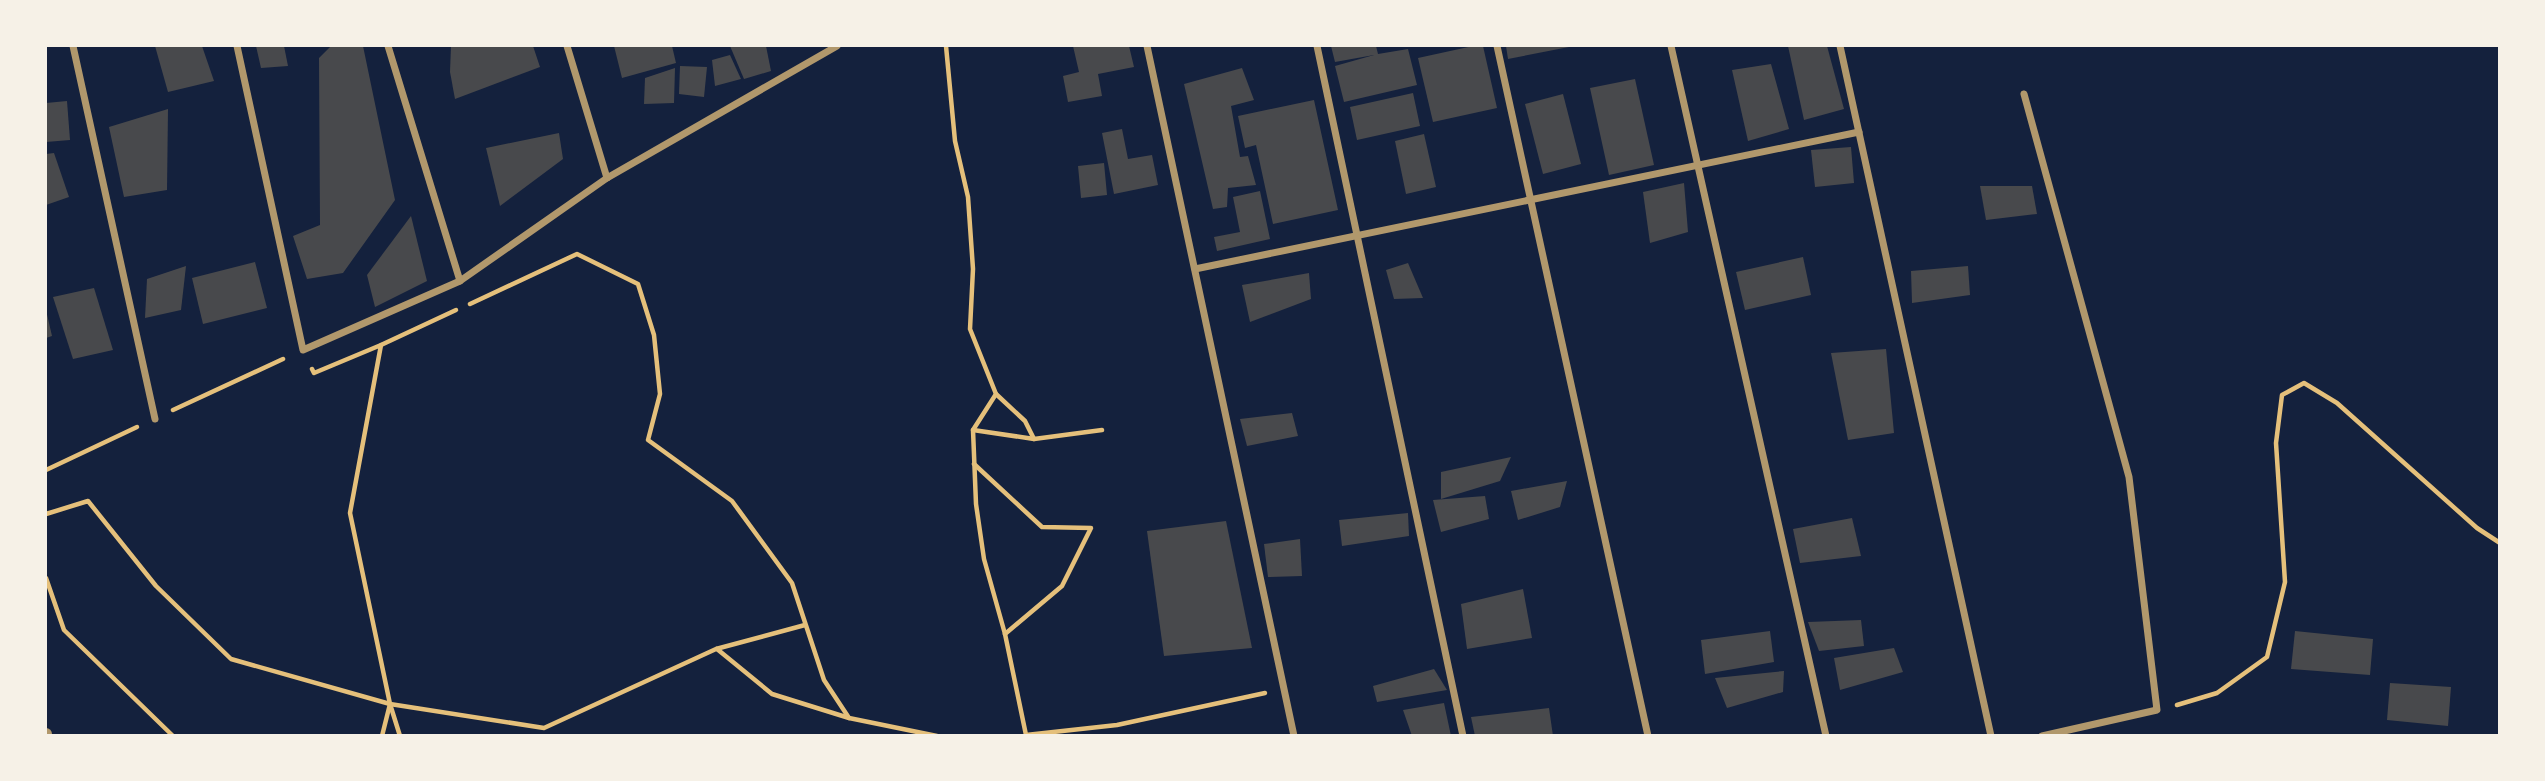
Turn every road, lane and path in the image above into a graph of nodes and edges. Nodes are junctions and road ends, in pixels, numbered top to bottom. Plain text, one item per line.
1 (73, 46) edge
2 (237, 46) edge
3 (388, 46) edge
4 (567, 46) edge
5 (837, 46) edge
6 (946, 46) edge
7 (1147, 46) edge
8 (1317, 46) edge
9 (1497, 46) edge
10 (1671, 46) edge
11 (1840, 46) edge
12 (2024, 94) dead end
13 (1859, 132) junction
14 (1698, 165) junction
15 (607, 178) junction
16 (1531, 200) junction
17 (1357, 236) junction
18 (1195, 269) junction
19 (460, 281) junction
20 (381, 345) junction
21 (303, 350) junction
22 (996, 394) junction
23 (155, 419) dead end
24 (973, 430) junction
25 (1102, 430) dead end
26 (1034, 439) junction
27 (974, 464) junction
28 (46, 514) edge
29 (2500, 543) edge
30 (46, 578) edge
31 (804, 625) junction
32 (1005, 635) junction
33 (716, 649) junction
34 (1284, 689) junction
35 (390, 704) junction
36 (2157, 710) junction
37 (849, 718) junction
38 (1025, 735) edge
39 (173, 736) edge
40 (382, 736) edge
41 (400, 736) edge
42 (937, 736) edge
43 (1294, 736) edge
44 (1463, 736) edge
45 (1648, 736) edge
46 (1826, 736) edge
47 (1991, 736) edge
48 (2042, 736) edge

1 - 23 street
2 - 21 street
3 - 19 street
4 - 15 street
5 - 15 street
6 - 22 path
7 - 18 street
8 - 17 street
9 - 16 street
10 - 14 street
11 - 13 street
12 - 36 street
13 - 14 street
13 - 47 street
14 - 16 street
14 - 46 street
15 - 19 street
16 - 17 street
16 - 45 street
17 - 18 street
17 - 44 street
18 - 34 street
19 - 21 street
20 - 21 path
20 - 31 path
20 - 35 path
22 - 24 path
22 - 26 path
24 - 26 path
24 - 27 path
25 - 26 path
27 - 32 path
27 - 32 path
28 - 35 path
29 - 36 path
30 - 39 path
31 - 33 path
31 - 37 path
32 - 38 path
33 - 35 path
33 - 37 path
34 - 38 path
34 - 43 street
35 - 40 path
35 - 41 path
36 - 48 street
37 - 42 path

